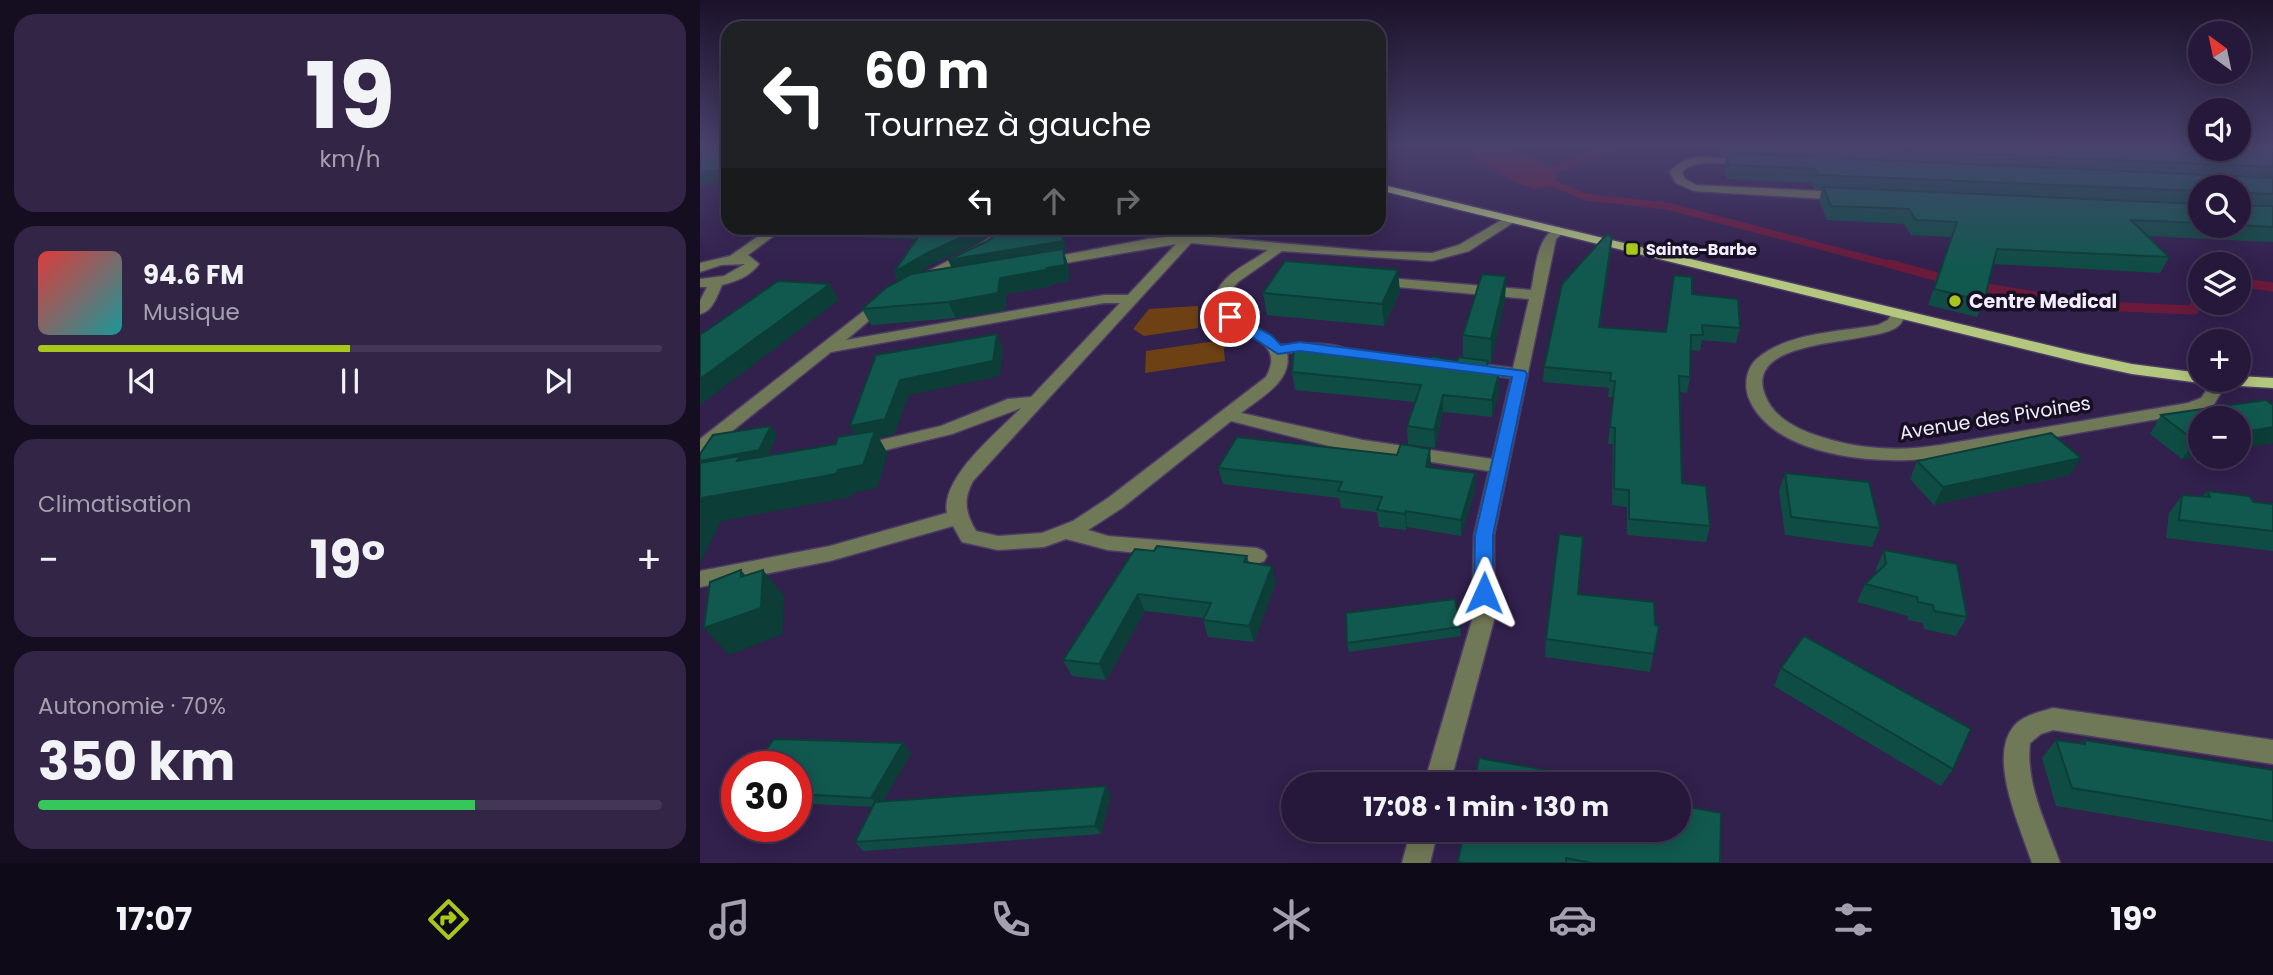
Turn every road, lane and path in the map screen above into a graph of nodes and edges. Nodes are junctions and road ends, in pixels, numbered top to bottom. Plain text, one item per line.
1 (1690, 185) edge
2 (1386, 189) edge
3 (1854, 197) edge
4 (1510, 219) junction
5 (1559, 231) junction
6 (768, 235) edge
7 (1002, 235) edge
8 (1188, 239) junction
9 (1278, 248) junction
10 (1372, 255) junction
11 (735, 258) junction
12 (1034, 265) edge
13 (700, 268) edge
14 (955, 279) edge
15 (716, 282) junction
16 (700, 283) edge
17 (912, 284) junction
18 (1537, 295) junction
19 (1131, 299) junction
20 (700, 310) edge
21 (1898, 314) junction
22 (828, 348) junction
23 (1278, 350) junction
24 (1355, 353) edge
25 (1451, 365) edge
26 (1520, 374) junction
27 (2188, 376) edge
28 (2251, 382) edge
29 (2273, 383) edge
30 (2213, 392) edge
31 (1038, 402) junction
32 (1228, 415) junction
33 (700, 448) edge
34 (843, 453) edge
35 (1500, 466) junction
36 (958, 517) junction
37 (1065, 532) junction
38 (1257, 556) dead end
39 (789, 563) junction
40 (700, 579) edge
41 (762, 587) edge
42 (2273, 752) edge
43 (1440, 772) edge
44 (1422, 842) edge
45 (1416, 863) edge
46 (2046, 863) edge

1 - 3 street
2 - 4 main road
4 - 5 main road
4 - 10 street
5 - 18 street
5 - 21 main road
6 - 11 street
7 - 17 street
8 - 9 street
8 - 12 street
8 - 19 street
9 - 10 street
9 - 23 street
10 - 18 street
11 - 13 street
11 - 15 street
14 - 17 street
15 - 16 street
15 - 20 street
17 - 22 street
18 - 26 street
19 - 22 street
19 - 31 street
21 - 27 main road
21 - 30 street, Avenue des Pivoines
22 - 33 street
23 - 24 street
23 - 32 street
25 - 26 street
26 - 35 street
28 - 29 main road
31 - 34 street
31 - 36 street
32 - 35 street
32 - 37 street
35 - 43 street
36 - 37 street
36 - 39 street
37 - 38 street
39 - 40 street
39 - 41 street
42 - 46 street
44 - 45 street

